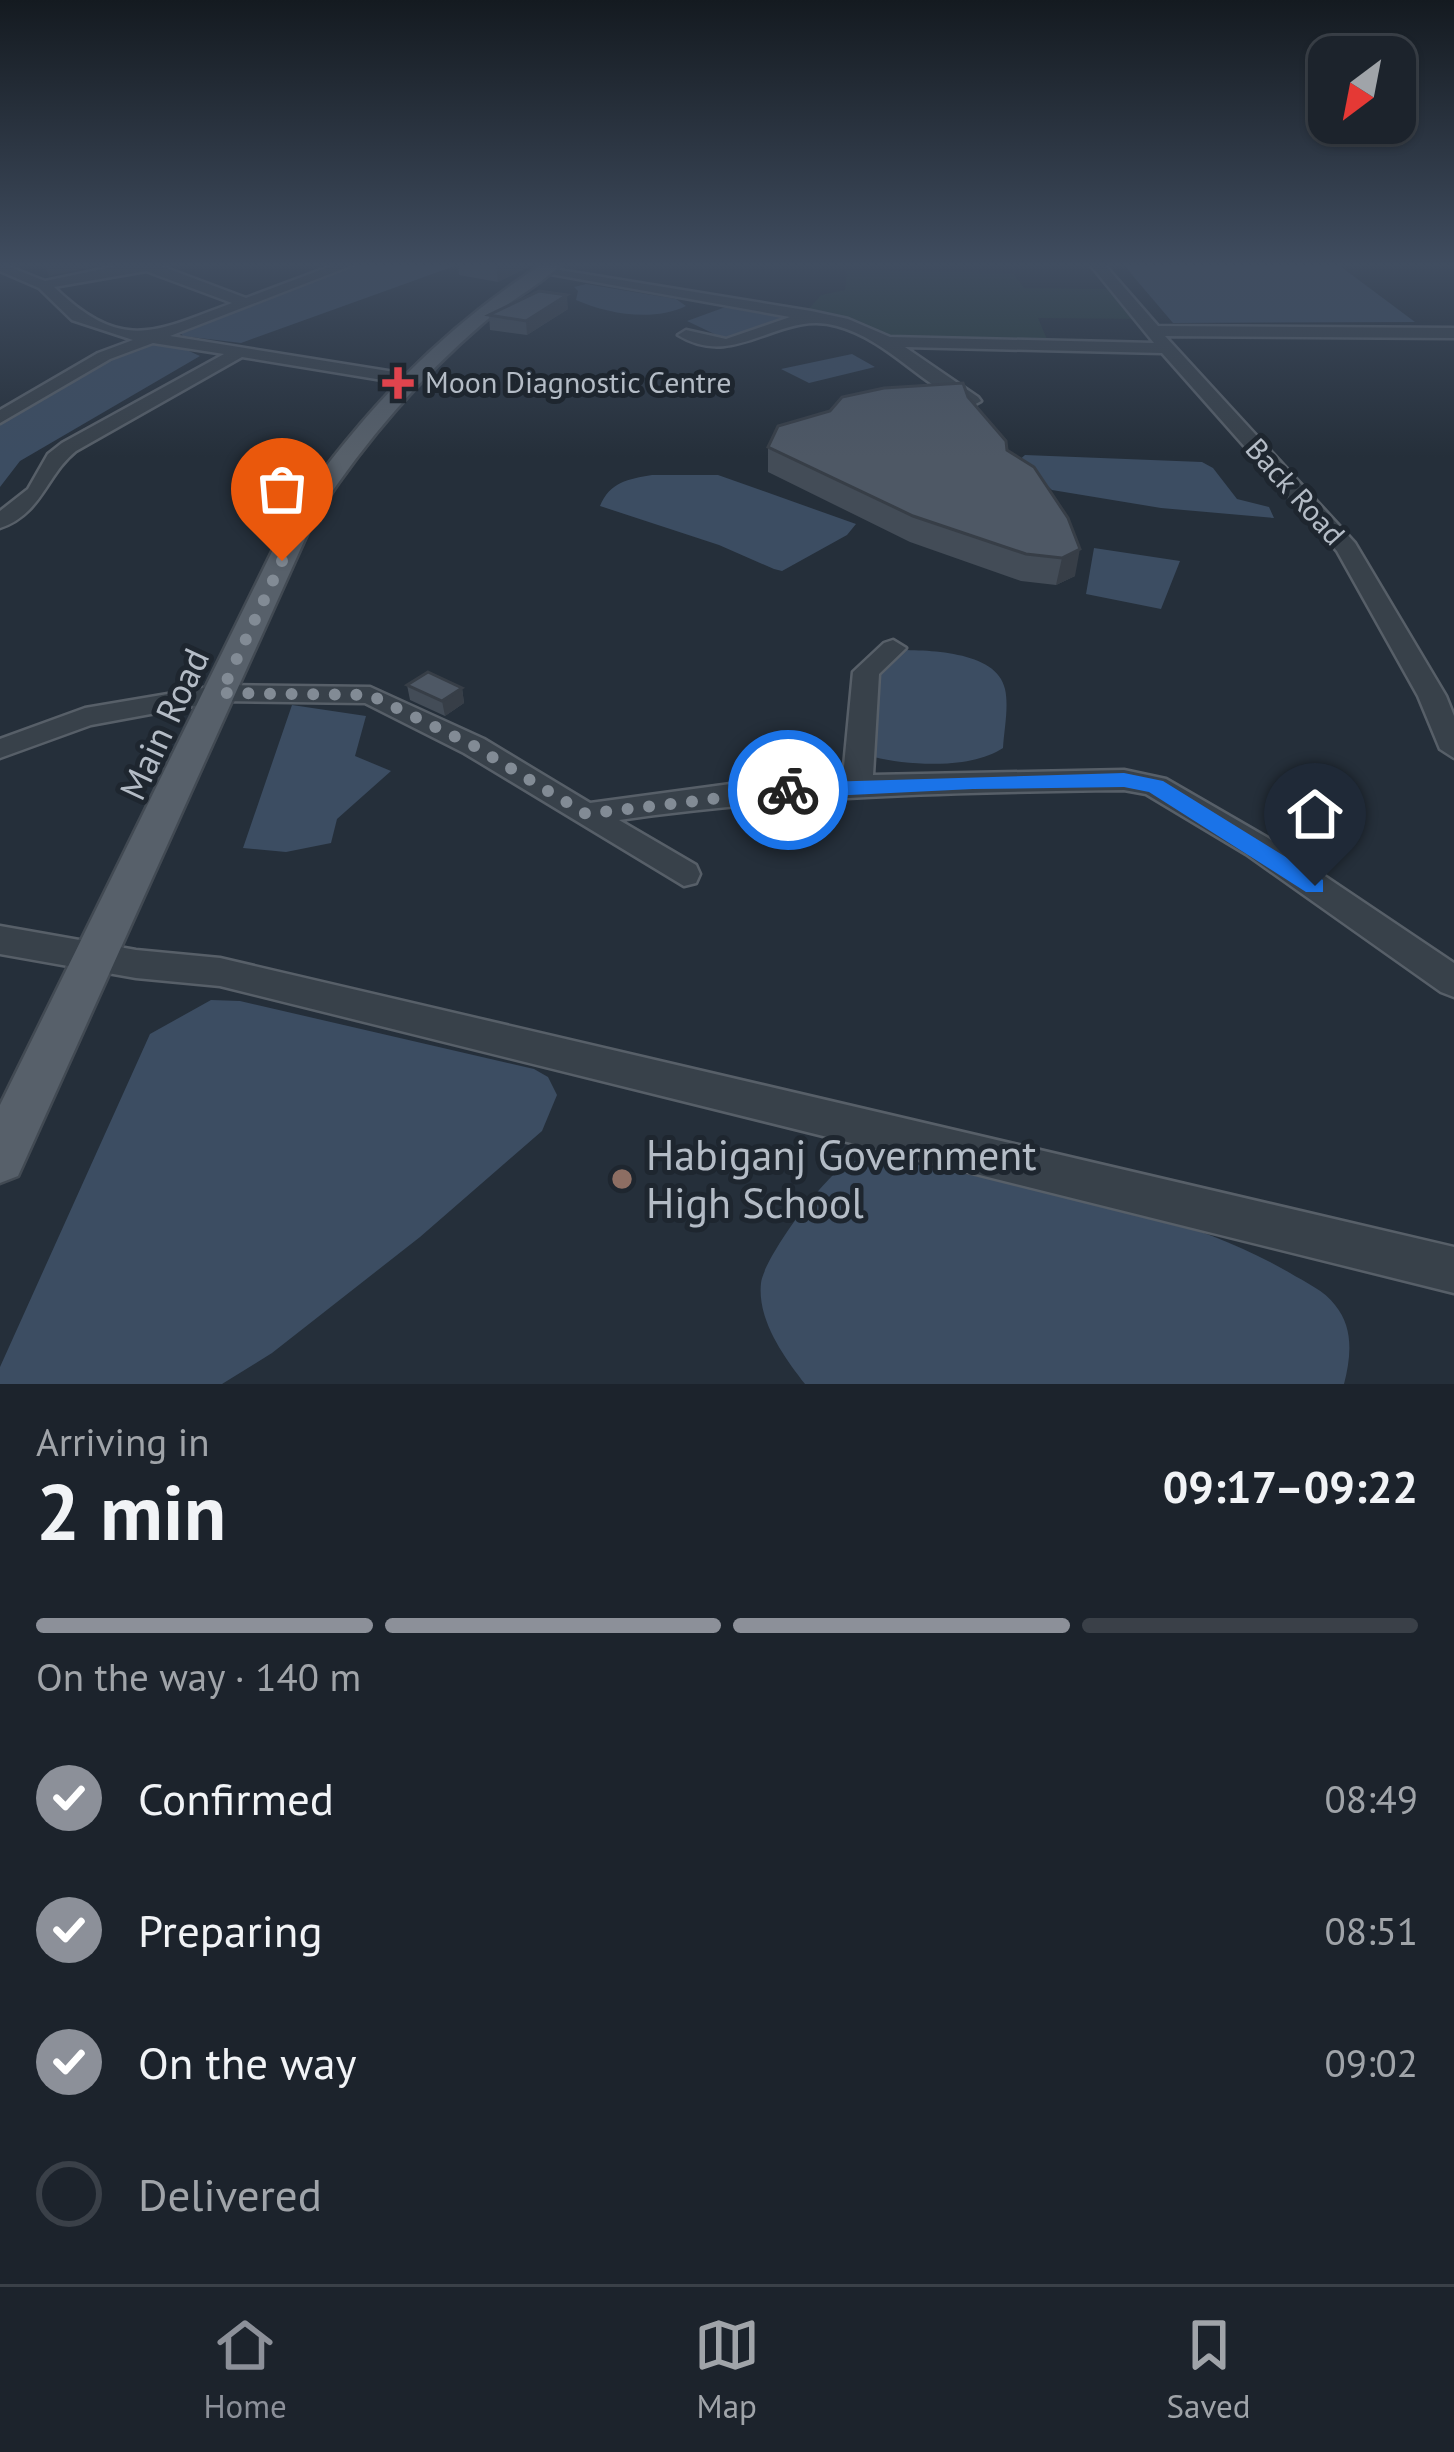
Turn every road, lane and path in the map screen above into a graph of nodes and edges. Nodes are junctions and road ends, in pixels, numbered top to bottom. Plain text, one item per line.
1 (102, 328) edge
2 (185, 328) edge
3 (465, 328) edge
4 (778, 328) edge
5 (855, 328) edge
6 (1149, 328) edge
7 (1454, 333) edge
8 (686, 335) dead end
9 (157, 340) junction
10 (1160, 340) junction
11 (887, 343) junction
12 (238, 353) junction
13 (413, 380) junction
14 (972, 401) edge
15 (0, 418) edge
16 (0, 522) edge
17 (893, 648) dead end
18 (221, 693) junction
19 (0, 749) edge
20 (1454, 749) edge
21 (857, 786) junction
22 (586, 814) junction
23 (684, 874) dead end
24 (0, 940) edge
25 (99, 955) junction
26 (1454, 982) edge
27 (0, 1159) edge
28 (1454, 1270) edge

1 - 9 street
2 - 9 street
3 - 13 main road, Main Road
4 - 8 street
5 - 11 street
6 - 10 street, Back Road
7 - 10 street
9 - 12 street
9 - 15 street
10 - 11 street
10 - 20 street, Back Road
11 - 14 street
12 - 13 street
12 - 16 street
13 - 18 main road, Main Road
17 - 21 street
18 - 19 street
18 - 22 street
18 - 25 main road, Main Road
21 - 22 street
21 - 26 street
22 - 23 street
24 - 25 street
25 - 27 main road, Main Road
25 - 28 street

